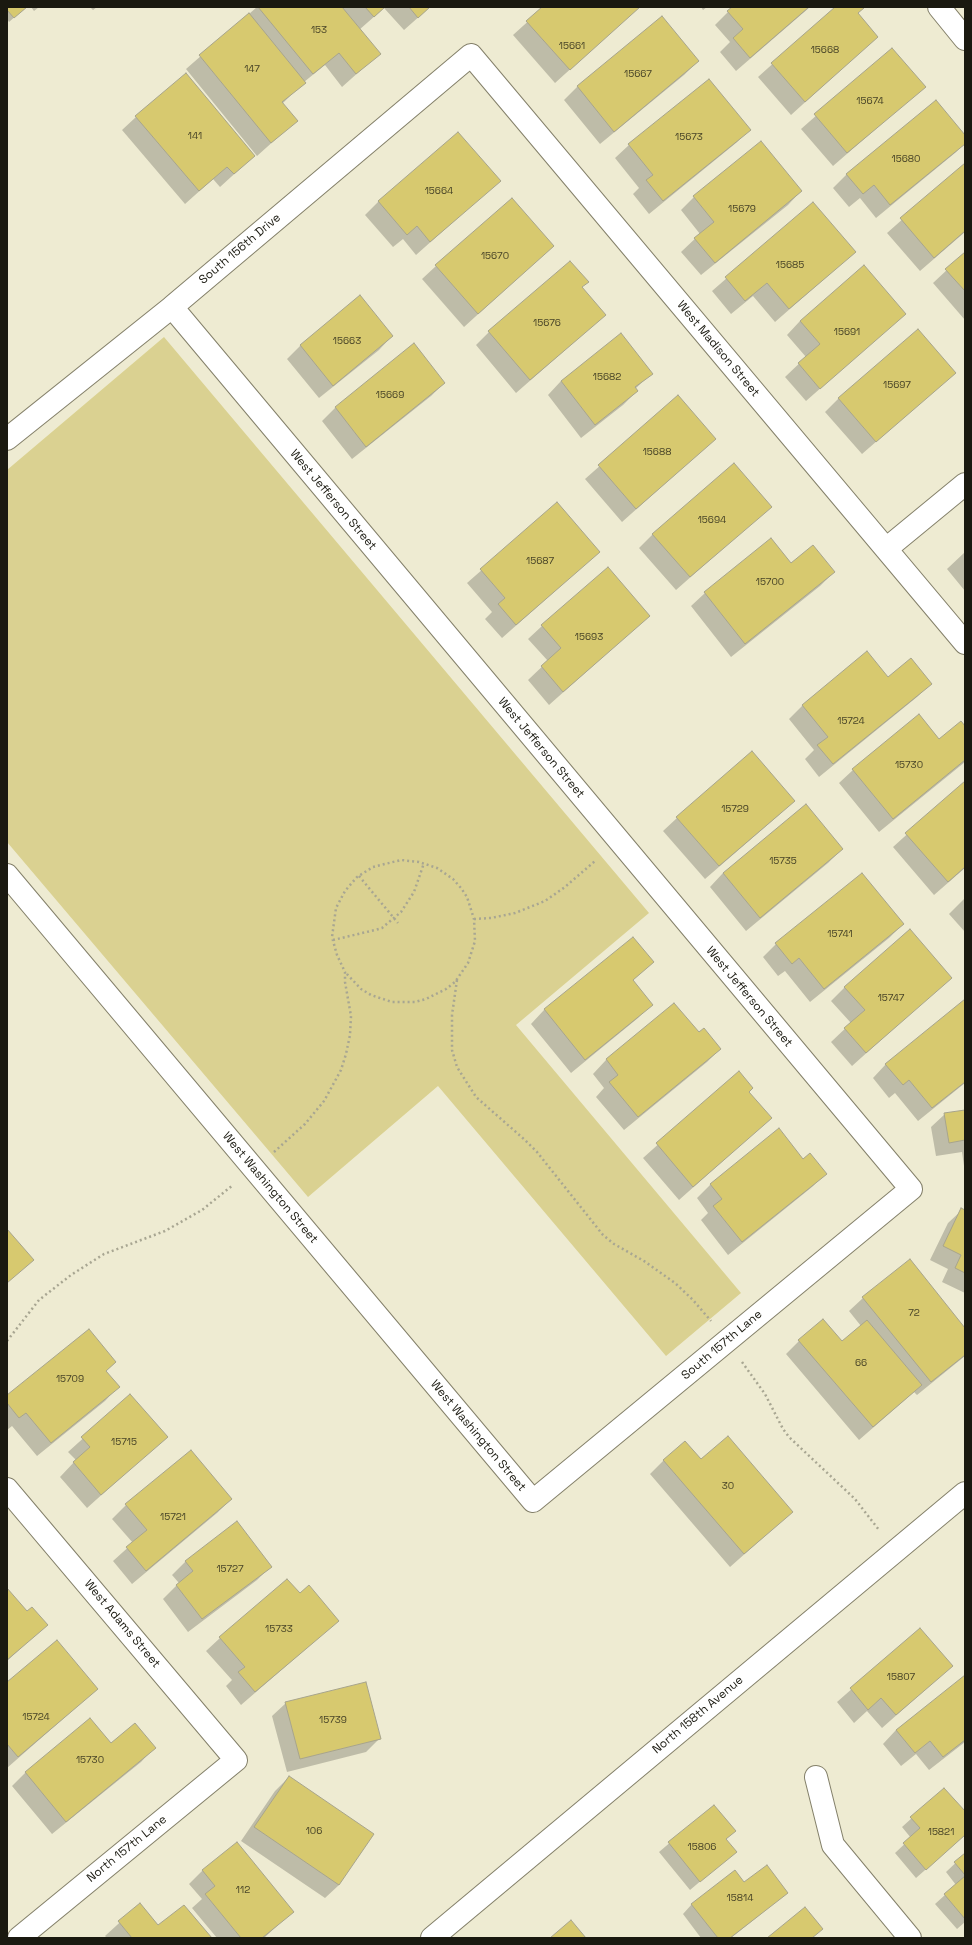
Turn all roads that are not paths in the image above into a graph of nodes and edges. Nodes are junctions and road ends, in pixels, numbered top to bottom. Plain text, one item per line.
1 (939, 7) edge
2 (965, 39) edge
3 (471, 55) joint
4 (172, 307) junction
5 (7, 439) edge
6 (965, 484) edge
7 (886, 549) junction
8 (965, 643) edge
9 (7, 875) edge
10 (911, 1189) joint
11 (7, 1489) edge
12 (965, 1493) edge
13 (533, 1501) joint
14 (236, 1760) joint
15 (816, 1777) dead end
16 (19, 1938) edge
17 (432, 1938) edge
18 (910, 1938) edge

1 - 2 street
3 - 4 street, South 156th Drive
3 - 7 street, West Madison Street
4 - 5 street, South 156th Drive
4 - 10 street, West Jefferson Street
6 - 7 street
7 - 8 street, West Madison Street
9 - 13 street, West Washington Street
10 - 13 street, South 157th Lane
11 - 14 street, West Adams Street
12 - 17 street, North 158th Avenue
14 - 16 street, North 157th Lane
15 - 18 street

